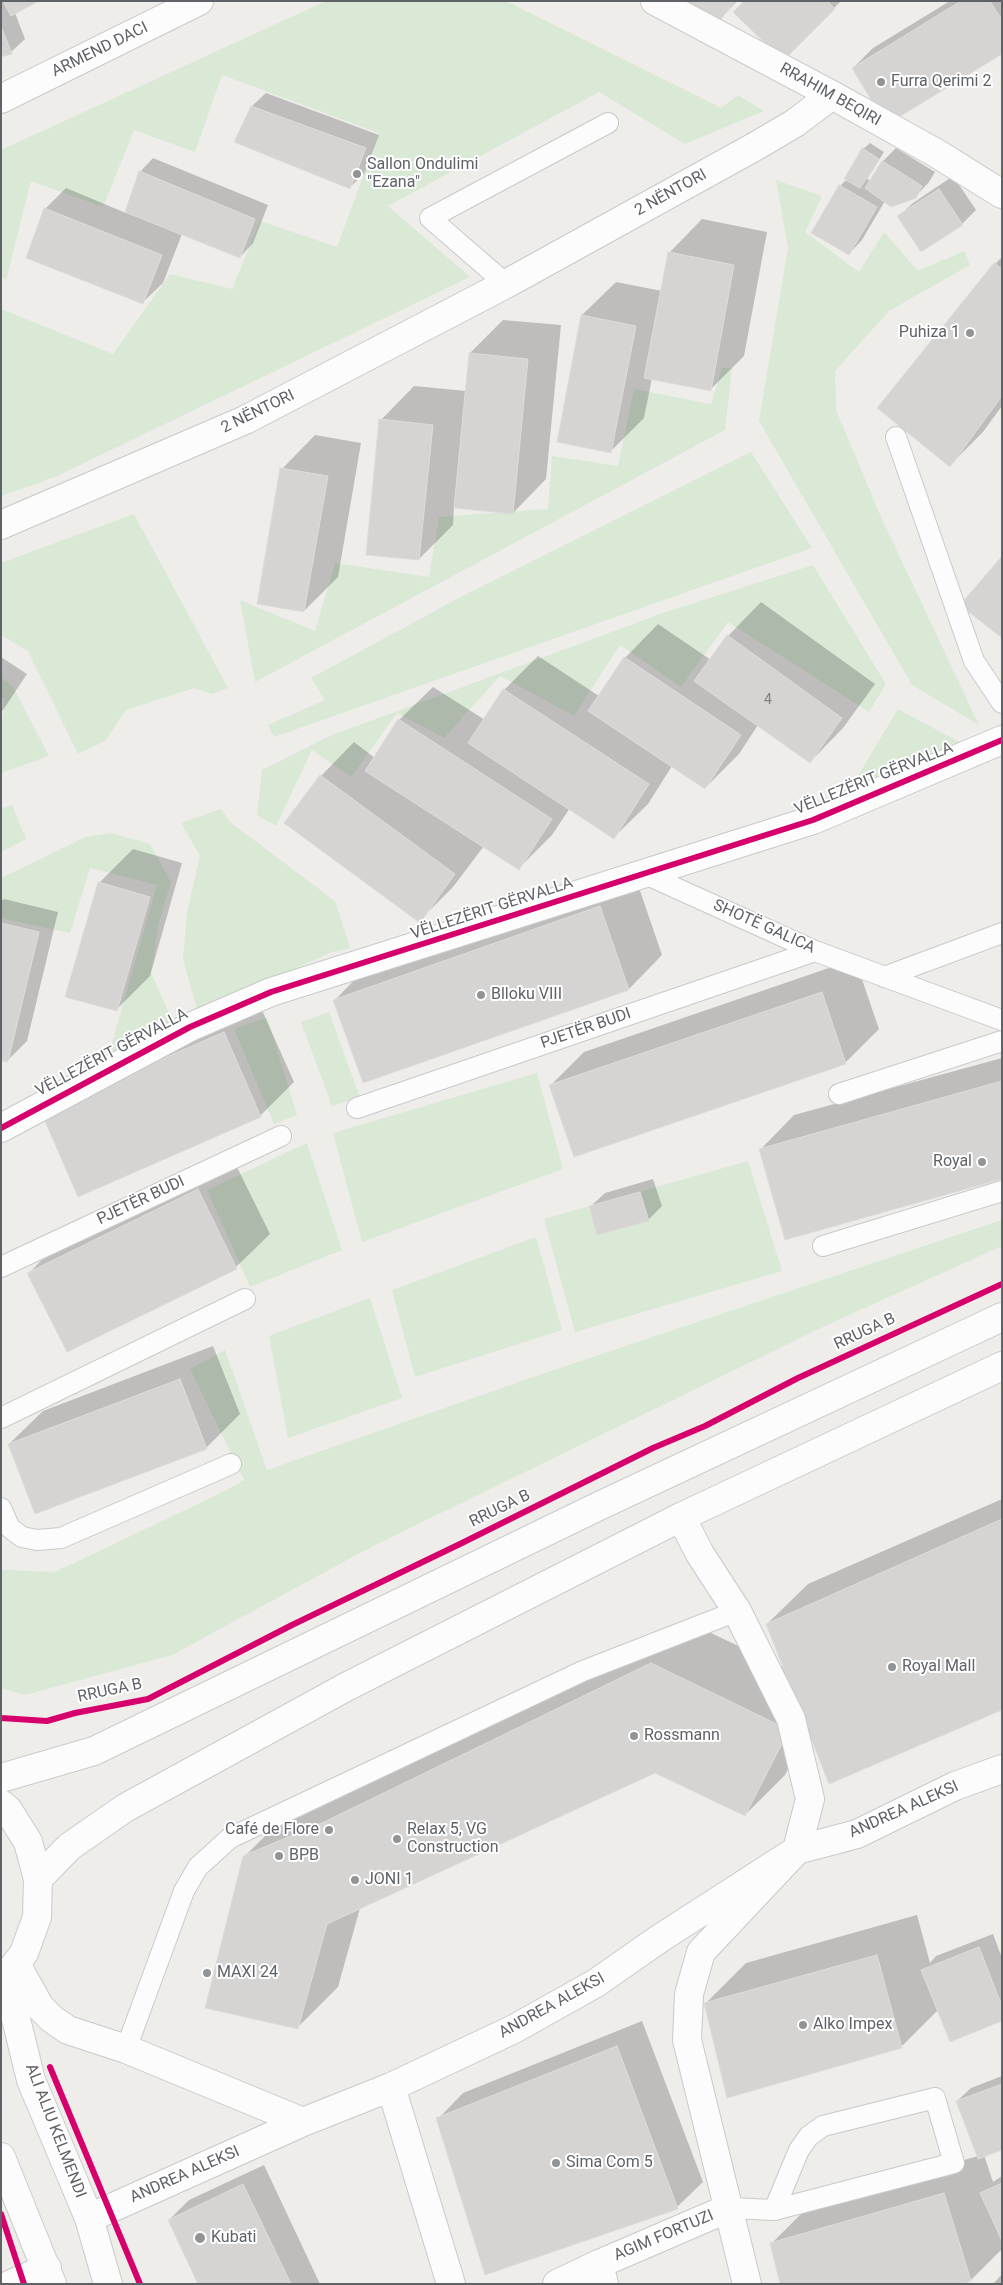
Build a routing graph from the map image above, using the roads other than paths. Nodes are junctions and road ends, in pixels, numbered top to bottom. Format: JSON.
{"nodes":[{"id":1,"x":199,"y":1,"type":"edge"},
{"id":2,"x":655,"y":1,"type":"edge"},
{"id":3,"x":832,"y":95,"type":"junction"},
{"id":4,"x":1,"y":99,"type":"edge"},
{"id":5,"x":608,"y":123,"type":"dead end"},
{"id":6,"x":1002,"y":194,"type":"edge"},
{"id":7,"x":506,"y":284,"type":"junction"},
{"id":8,"x":896,"y":437,"type":"dead end"},
{"id":9,"x":1,"y":525,"type":"edge"},
{"id":10,"x":1002,"y":703,"type":"edge"},
{"id":11,"x":1002,"y":740,"type":"edge"},
{"id":12,"x":645,"y":874,"type":"junction"},
{"id":13,"x":1002,"y":933,"type":"edge"},
{"id":14,"x":815,"y":950,"type":"junction"},
{"id":15,"x":884,"y":977,"type":"junction"},
{"id":16,"x":1002,"y":1020,"type":"edge"},
{"id":17,"x":1002,"y":1041,"type":"edge"},
{"id":18,"x":839,"y":1094,"type":"dead end"},
{"id":19,"x":357,"y":1108,"type":"dead end"},
{"id":20,"x":1,"y":1128,"type":"edge"},
{"id":21,"x":281,"y":1136,"type":"dead end"},
{"id":22,"x":1002,"y":1191,"type":"edge"},
{"id":23,"x":823,"y":1246,"type":"dead end"},
{"id":24,"x":1,"y":1267,"type":"edge"},
{"id":25,"x":245,"y":1299,"type":"dead end"},
{"id":26,"x":1002,"y":1317,"type":"edge"},
{"id":27,"x":1002,"y":1366,"type":"edge"},
{"id":28,"x":1,"y":1418,"type":"edge"},
{"id":29,"x":231,"y":1464,"type":"dead end"},
{"id":30,"x":1,"y":1508,"type":"edge"},
{"id":31,"x":681,"y":1517,"type":"junction"},
{"id":32,"x":737,"y":1611,"type":"junction"},
{"id":33,"x":1002,"y":1769,"type":"edge"},
{"id":34,"x":1,"y":1778,"type":"edge"},
{"id":35,"x":1,"y":1804,"type":"edge"},
{"id":36,"x":797,"y":1850,"type":"junction"},
{"id":37,"x":38,"y":1879,"type":"junction"},
{"id":38,"x":8,"y":1975,"type":"edge"},
{"id":39,"x":126,"y":2050,"type":"junction"},
{"id":40,"x":391,"y":2087,"type":"junction"},
{"id":41,"x":303,"y":2122,"type":"junction"},
{"id":42,"x":1,"y":2157,"type":"edge"},
{"id":43,"x":729,"y":2208,"type":"junction"},
{"id":44,"x":774,"y":2210,"type":"junction"},
{"id":45,"x":88,"y":2218,"type":"junction"},
{"id":46,"x":602,"y":2274,"type":"edge"},
{"id":47,"x":50,"y":2276,"type":"edge"},
{"id":48,"x":11,"y":2284,"type":"edge"},
{"id":49,"x":108,"y":2284,"type":"edge"},
{"id":50,"x":451,"y":2284,"type":"edge"},
{"id":51,"x":557,"y":2284,"type":"edge"},
{"id":52,"x":747,"y":2284,"type":"edge"}],
"edges":[{"from":1,"to":4,"type":"street","name":"ARMEND DACI"},
{"from":2,"to":3,"type":"street","name":"RRAHIM BEQIRI"},
{"from":3,"to":6,"type":"street","name":"RRAHIM BEQIRI"},
{"from":3,"to":7,"type":"street","name":"2 NËNTORI"},
{"from":5,"to":7,"type":"lane"},
{"from":7,"to":9,"type":"street","name":"2 NËNTORI"},
{"from":8,"to":10,"type":"lane"},
{"from":11,"to":12,"type":"street","name":"VËLLEZËRIT GËRVALLA"},
{"from":12,"to":14,"type":"lane","name":"SHOTË GALICA"},
{"from":12,"to":20,"type":"street","name":"VËLLEZËRIT GËRVALLA"},
{"from":13,"to":15,"type":"lane"},
{"from":14,"to":15,"type":"lane","name":"SHOTË GALICA"},
{"from":14,"to":19,"type":"lane","name":"PJETËR BUDI"},
{"from":15,"to":16,"type":"lane","name":"SHOTË GALICA"},
{"from":17,"to":18,"type":"lane"},
{"from":21,"to":24,"type":"lane","name":"PJETËR BUDI"},
{"from":22,"to":23,"type":"lane"},
{"from":25,"to":28,"type":"lane"},
{"from":26,"to":34,"type":"street"},
{"from":27,"to":31,"type":"street"},
{"from":29,"to":30,"type":"lane"},
{"from":31,"to":32,"type":"street"},
{"from":31,"to":37,"type":"street"},
{"from":32,"to":36,"type":"street"},
{"from":32,"to":39,"type":"lane"},
{"from":33,"to":36,"type":"street","name":"ANDREA ALEKSI"},
{"from":35,"to":37,"type":"street"},
{"from":36,"to":40,"type":"street","name":"ANDREA ALEKSI"},
{"from":36,"to":43,"type":"street"},
{"from":37,"to":38,"type":"street"},
{"from":38,"to":39,"type":"street"},
{"from":38,"to":45,"type":"street","name":"ALI ALIU KELMENDI"},
{"from":39,"to":41,"type":"street"},
{"from":40,"to":41,"type":"street","name":"ANDREA ALEKSI"},
{"from":40,"to":50,"type":"street"},
{"from":41,"to":45,"type":"street","name":"ANDREA ALEKSI"},
{"from":42,"to":47,"type":"street"},
{"from":43,"to":44,"type":"lane"},
{"from":43,"to":46,"type":"street","name":"AGIM FORTUZI"},
{"from":43,"to":52,"type":"street"},
{"from":44,"to":44,"type":"lane"},
{"from":45,"to":49,"type":"street","name":"ALI ALIU KELMENDI"},
{"from":46,"to":51,"type":"street","name":"AGIM FORTUZI"},
{"from":47,"to":48,"type":"street"}]}
